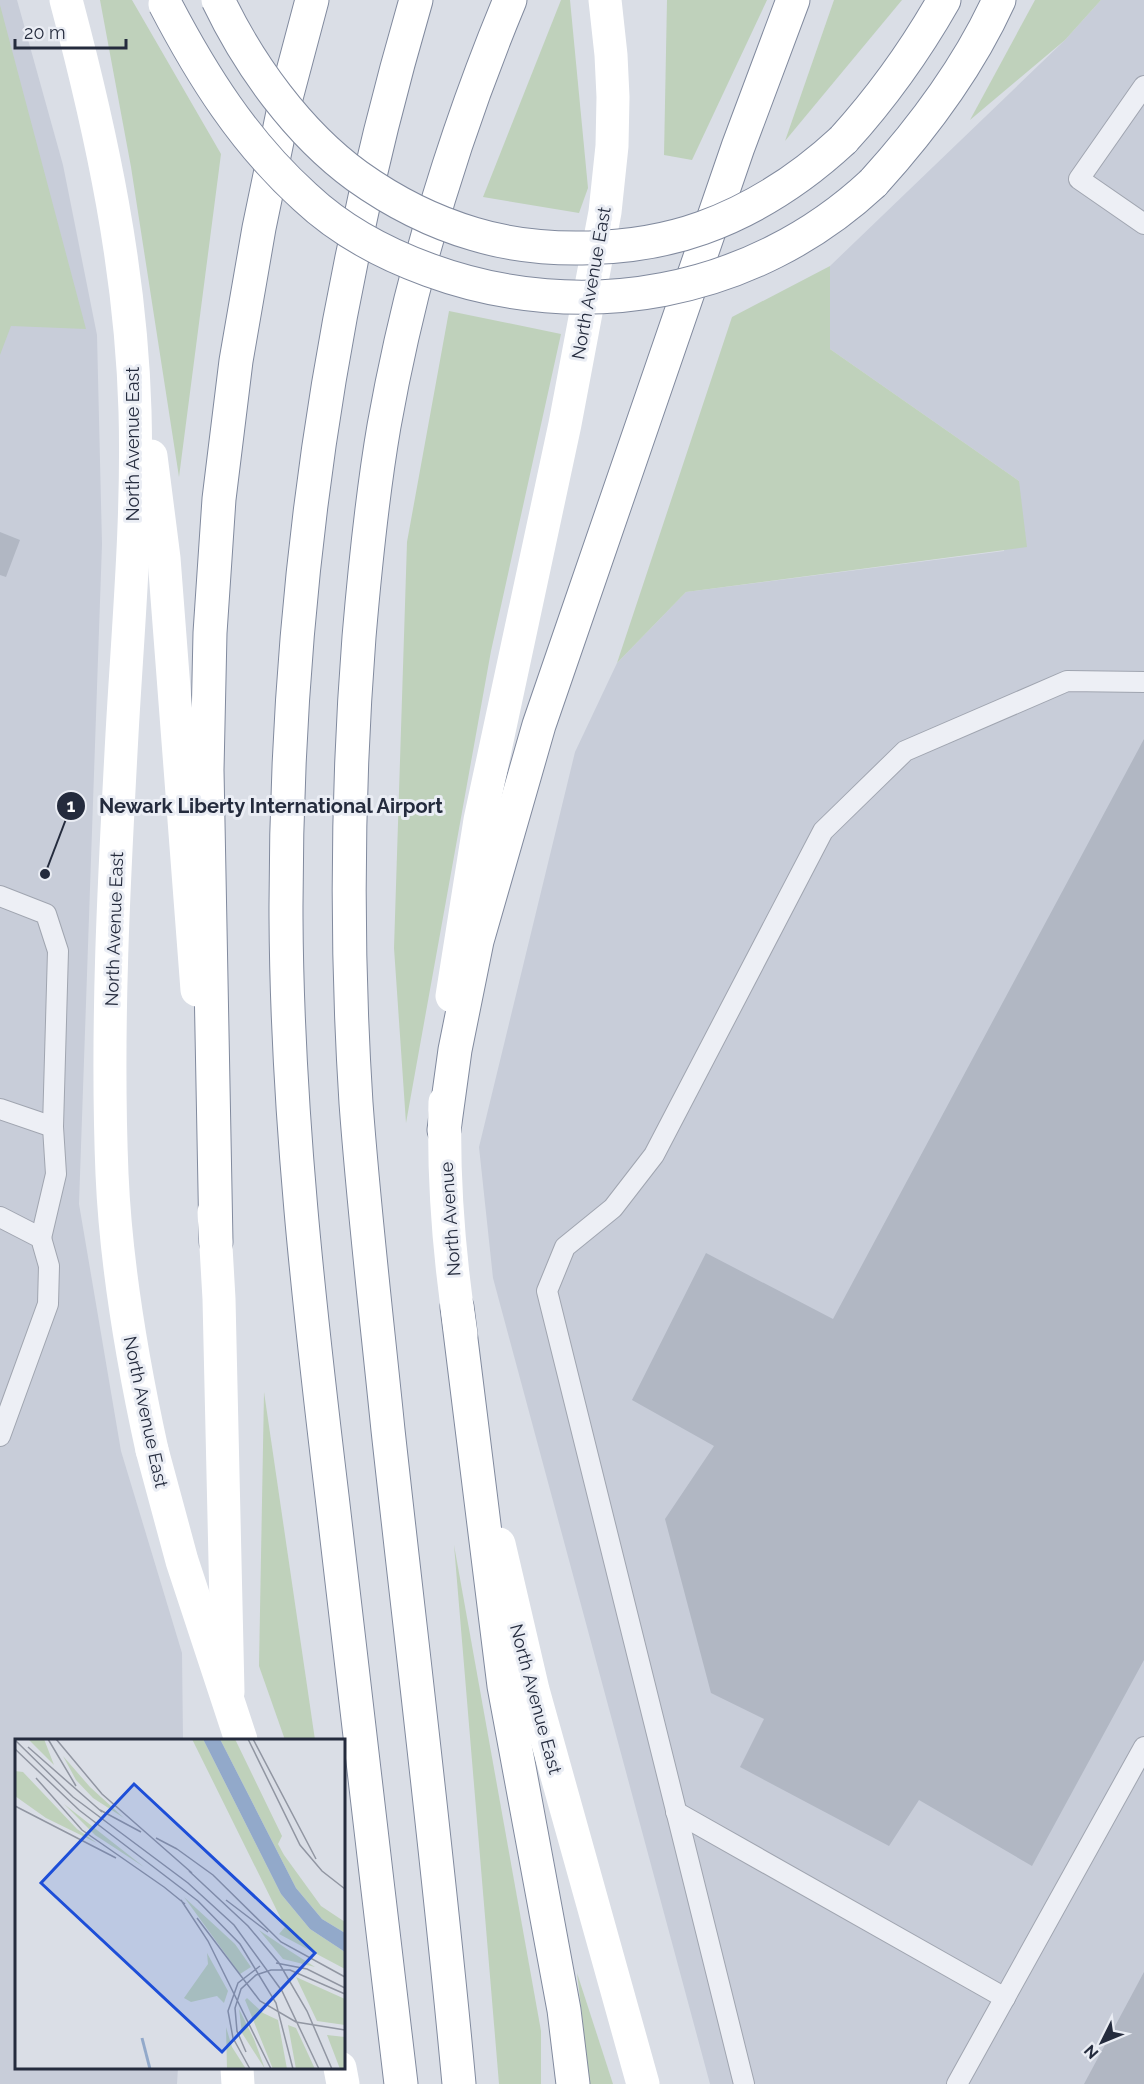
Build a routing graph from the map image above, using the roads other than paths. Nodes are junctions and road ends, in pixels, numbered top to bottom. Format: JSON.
{"nodes":[{"id":1,"x":66,"y":0,"type":"edge"},
{"id":2,"x":218,"y":0,"type":"edge"},
{"id":3,"x":312,"y":0,"type":"edge"},
{"id":4,"x":416,"y":0,"type":"edge"},
{"id":5,"x":510,"y":0,"type":"edge"},
{"id":6,"x":605,"y":0,"type":"edge"},
{"id":7,"x":793,"y":0,"type":"edge"},
{"id":8,"x":944,"y":0,"type":"edge"},
{"id":9,"x":999,"y":0,"type":"edge"},
{"id":10,"x":164,"y":2,"type":"edge"},
{"id":11,"x":1144,"y":86,"type":"edge"},
{"id":12,"x":1144,"y":225,"type":"edge"},
{"id":13,"x":131,"y":339,"type":"junction"},
{"id":14,"x":1144,"y":682,"type":"edge"},
{"id":15,"x":0,"y":896,"type":"edge"},
{"id":16,"x":0,"y":1109,"type":"edge"},
{"id":17,"x":52,"y":1127,"type":"junction"},
{"id":18,"x":444,"y":1130,"type":"junction"},
{"id":19,"x":0,"y":1217,"type":"edge"},
{"id":20,"x":41,"y":1238,"type":"junction"},
{"id":21,"x":216,"y":1242,"type":"junction"},
{"id":22,"x":457,"y":1307,"type":"junction"},
{"id":23,"x":0,"y":1436,"type":"edge"},
{"id":24,"x":230,"y":1739,"type":"edge"},
{"id":25,"x":241,"y":1739,"type":"edge"},
{"id":26,"x":1144,"y":1747,"type":"edge"},
{"id":27,"x":676,"y":1812,"type":"junction"},
{"id":28,"x":1005,"y":1998,"type":"junction"},
{"id":29,"x":237,"y":2069,"type":"edge"},
{"id":30,"x":340,"y":2069,"type":"edge"},
{"id":31,"x":238,"y":2084,"type":"edge"},
{"id":32,"x":344,"y":2084,"type":"edge"},
{"id":33,"x":401,"y":2084,"type":"edge"},
{"id":34,"x":459,"y":2084,"type":"edge"},
{"id":35,"x":573,"y":2084,"type":"edge"},
{"id":36,"x":644,"y":2084,"type":"edge"},
{"id":37,"x":744,"y":2084,"type":"edge"},
{"id":38,"x":957,"y":2084,"type":"edge"}],
"edges":[{"from":1,"to":13,"type":"main road","name":"North Avenue East"},
{"from":2,"to":8,"type":"main road","bridge":true},
{"from":3,"to":21,"type":"main road"},
{"from":4,"to":33,"type":"main road"},
{"from":5,"to":34,"type":"main road"},
{"from":6,"to":18,"type":"main road","name":"North Avenue East"},
{"from":7,"to":18,"type":"main road"},
{"from":9,"to":10,"type":"main road","bridge":true},
{"from":11,"to":12,"type":"lane"},
{"from":13,"to":21,"type":"main road"},
{"from":13,"to":25,"type":"main road","name":"North Avenue East","bridge":true},
{"from":14,"to":27,"type":"lane"},
{"from":15,"to":17,"type":"lane"},
{"from":16,"to":17,"type":"lane"},
{"from":17,"to":20,"type":"lane"},
{"from":18,"to":22,"type":"main road","name":"North Avenue"},
{"from":19,"to":20,"type":"lane"},
{"from":20,"to":23,"type":"lane"},
{"from":21,"to":24,"type":"main road"},
{"from":22,"to":35,"type":"main road"},
{"from":22,"to":36,"type":"main road","name":"North Avenue East"},
{"from":26,"to":28,"type":"lane"},
{"from":27,"to":28,"type":"lane"},
{"from":27,"to":37,"type":"lane"},
{"from":28,"to":38,"type":"lane"},
{"from":29,"to":31,"type":"main road"},
{"from":30,"to":32,"type":"main road"}]}
